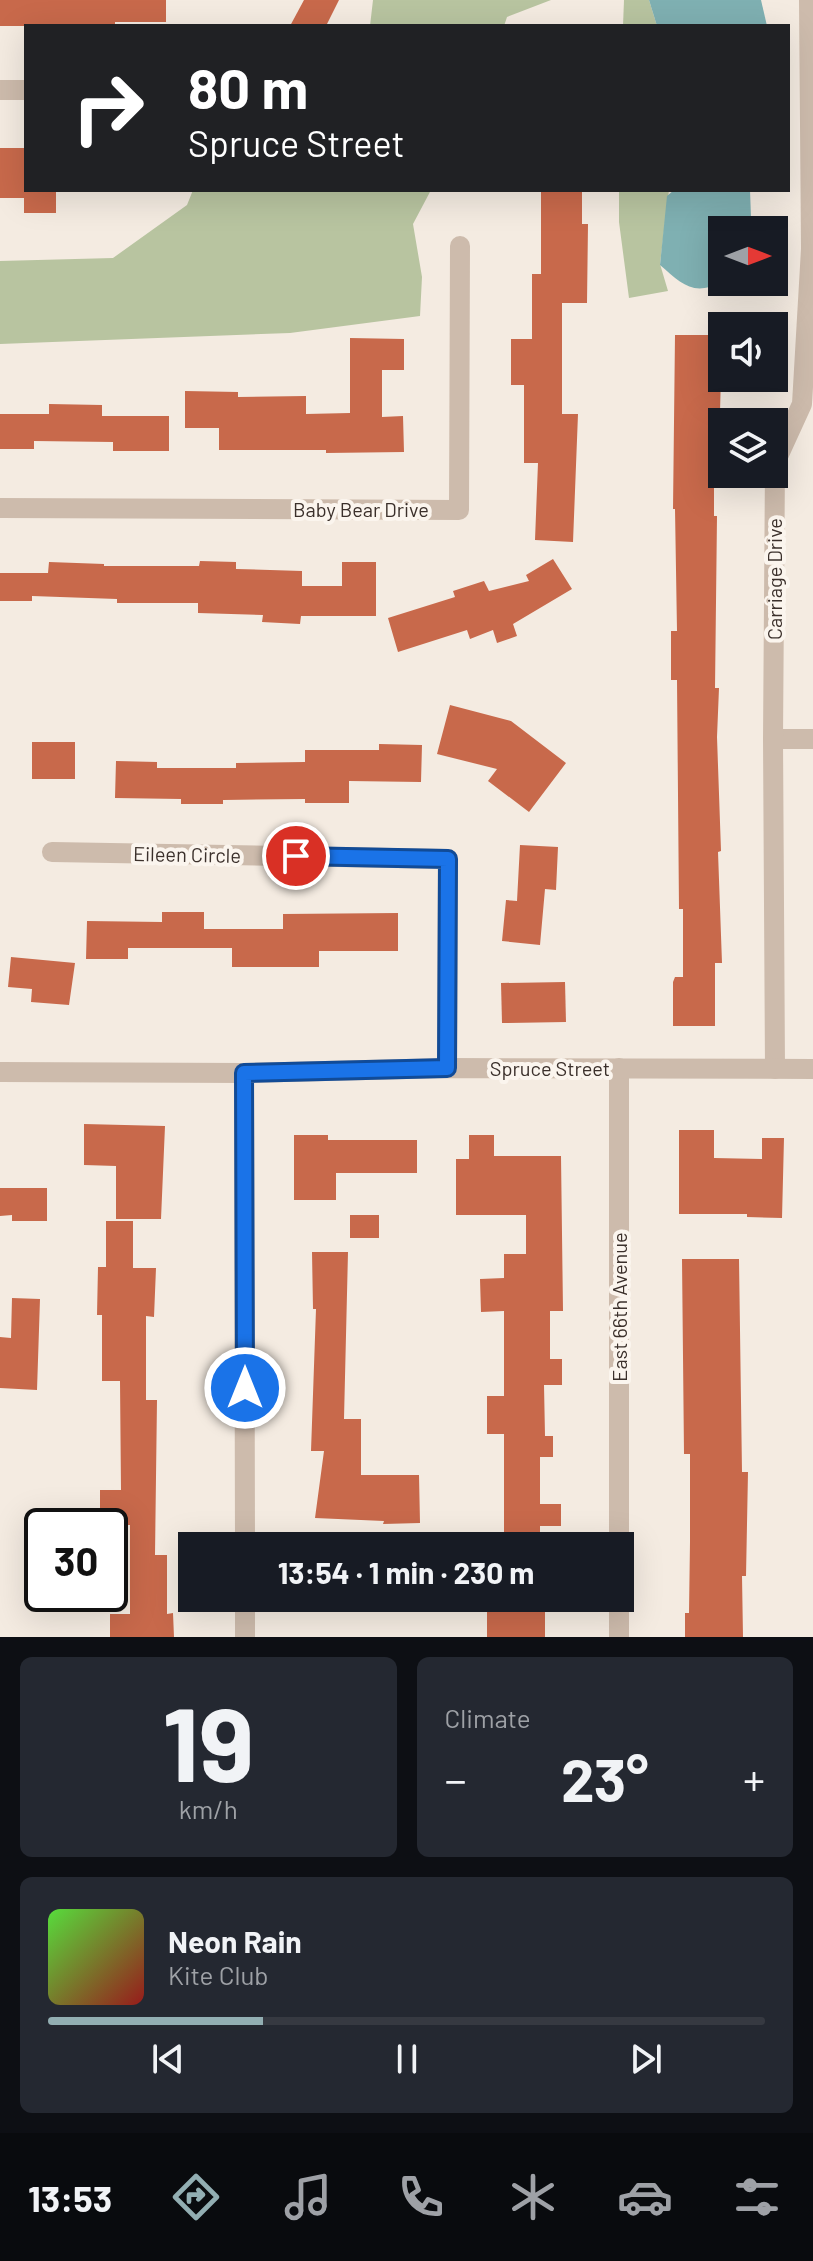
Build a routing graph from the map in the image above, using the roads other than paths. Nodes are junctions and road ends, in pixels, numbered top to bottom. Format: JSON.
{"nodes":[{"id":1,"x":809,"y":0,"type":"edge"},
{"id":2,"x":811,"y":58,"type":"edge"},
{"id":3,"x":0,"y":90,"type":"edge"},
{"id":4,"x":24,"y":90,"type":"edge"},
{"id":5,"x":460,"y":246,"type":"dead end"},
{"id":6,"x":808,"y":404,"type":"edge"},
{"id":7,"x":0,"y":508,"type":"edge"},
{"id":8,"x":773,"y":739,"type":"junction"},
{"id":9,"x":813,"y":739,"type":"edge"},
{"id":10,"x":52,"y":852,"type":"dead end"},
{"id":11,"x":447,"y":1068,"type":"junction"},
{"id":12,"x":619,"y":1068,"type":"junction"},
{"id":13,"x":775,"y":1069,"type":"junction"},
{"id":14,"x":813,"y":1069,"type":"edge"},
{"id":15,"x":0,"y":1072,"type":"edge"},
{"id":16,"x":244,"y":1073,"type":"junction"},
{"id":17,"x":245,"y":1532,"type":"edge"},
{"id":18,"x":619,"y":1532,"type":"edge"},
{"id":19,"x":245,"y":1612,"type":"edge"},
{"id":20,"x":619,"y":1612,"type":"edge"},
{"id":21,"x":245,"y":1637,"type":"edge"},
{"id":22,"x":619,"y":1637,"type":"edge"}],
"edges":[{"from":1,"to":2,"type":"street","name":"Carriage Drive"},
{"from":2,"to":6,"type":"street","name":"Carriage Drive"},
{"from":3,"to":4,"type":"street"},
{"from":5,"to":7,"type":"street","name":"Baby Bear Drive"},
{"from":6,"to":8,"type":"street","name":"Carriage Drive"},
{"from":8,"to":9,"type":"street"},
{"from":8,"to":13,"type":"street","name":"Carriage Drive"},
{"from":10,"to":11,"type":"street","name":"Eileen Circle"},
{"from":11,"to":12,"type":"street","name":"Spruce Street"},
{"from":11,"to":16,"type":"street","name":"Spruce Street"},
{"from":12,"to":13,"type":"street","name":"Spruce Street"},
{"from":12,"to":18,"type":"street","name":"East 66th Avenue"},
{"from":13,"to":14,"type":"street","name":"Spruce Street"},
{"from":15,"to":16,"type":"street","name":"Spruce Street"},
{"from":16,"to":17,"type":"street"},
{"from":19,"to":21,"type":"street"},
{"from":20,"to":22,"type":"street"}]}
